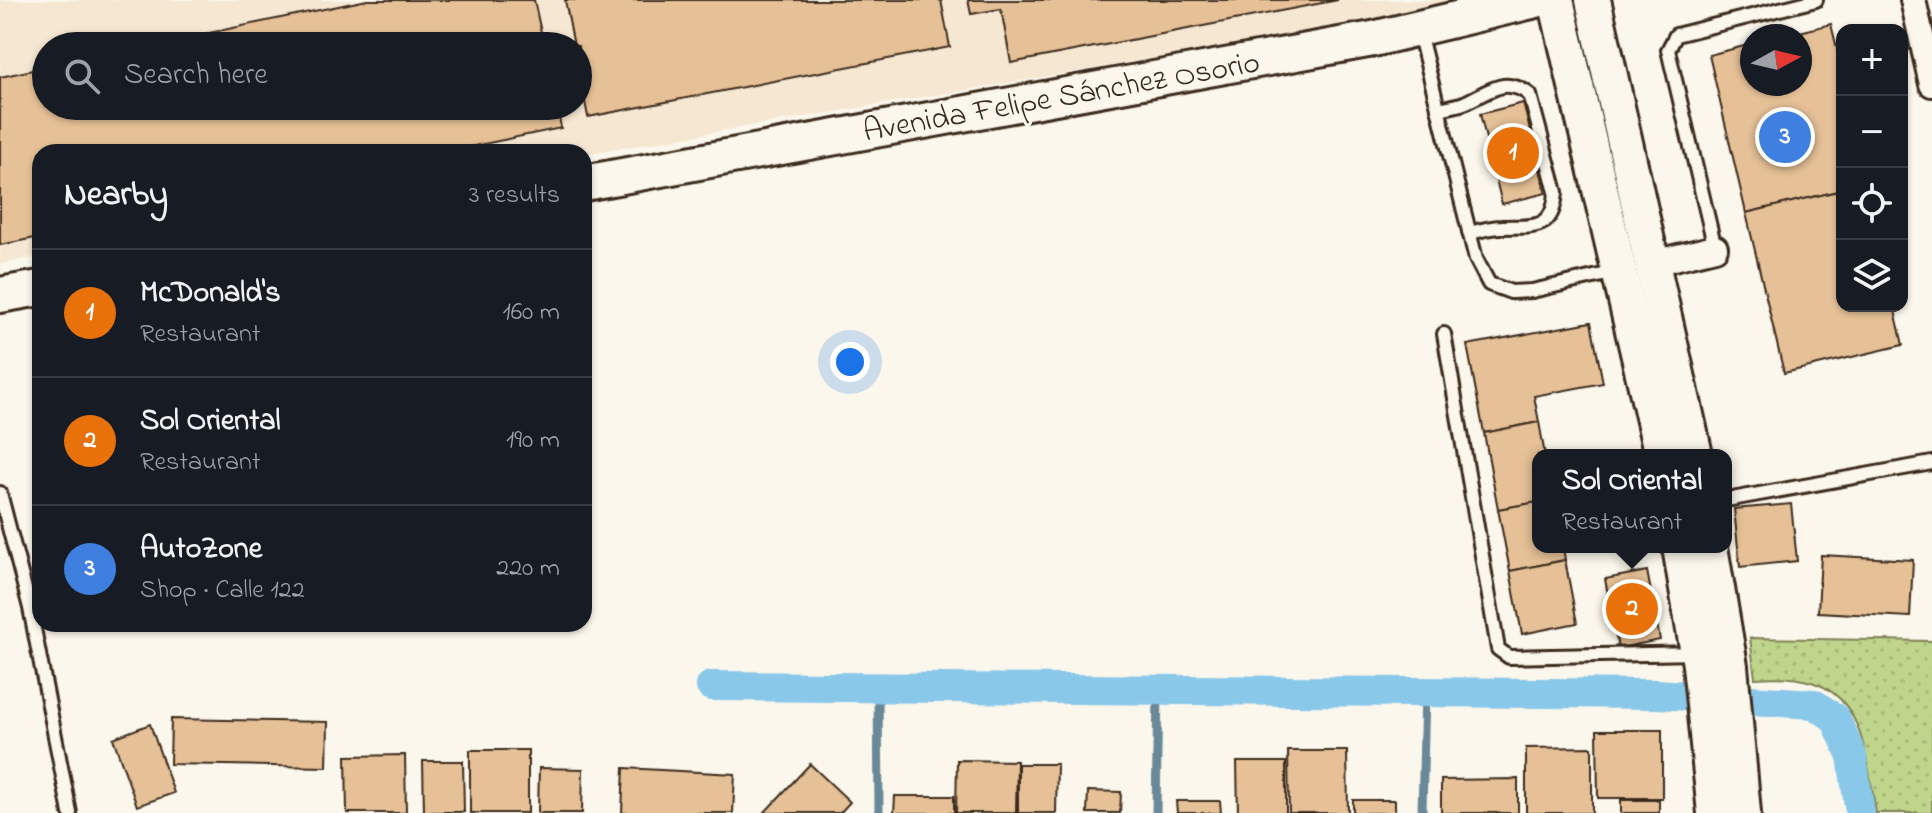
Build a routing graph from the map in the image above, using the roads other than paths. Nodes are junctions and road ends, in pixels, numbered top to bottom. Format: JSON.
{"nodes":[{"id":1,"x":1536,"y":0,"type":"edge"},
{"id":2,"x":1556,"y":0,"type":"edge"},
{"id":3,"x":1593,"y":0,"type":"edge"},
{"id":4,"x":1816,"y":0,"type":"edge"},
{"id":5,"x":1913,"y":0,"type":"edge"},
{"id":6,"x":1418,"y":28,"type":"junction"},
{"id":7,"x":1932,"y":84,"type":"edge"},
{"id":8,"x":1438,"y":109,"type":"junction"},
{"id":9,"x":592,"y":182,"type":"edge"},
{"id":10,"x":1469,"y":233,"type":"junction"},
{"id":11,"x":1715,"y":248,"type":"joint"},
{"id":12,"x":1653,"y":263,"type":"junction"},
{"id":13,"x":1620,"y":271,"type":"junction"},
{"id":14,"x":32,"y":289,"type":"edge"},
{"id":15,"x":0,"y":295,"type":"edge"},
{"id":16,"x":1444,"y":334,"type":"dead end"},
{"id":17,"x":1661,"y":449,"type":"edge"},
{"id":18,"x":1694,"y":449,"type":"edge"},
{"id":19,"x":1932,"y":463,"type":"edge"},
{"id":20,"x":0,"y":493,"type":"edge"},
{"id":21,"x":1732,"y":499,"type":"edge"},
{"id":22,"x":1682,"y":553,"type":"edge"},
{"id":23,"x":1710,"y":553,"type":"edge"},
{"id":24,"x":32,"y":618,"type":"edge"},
{"id":25,"x":35,"y":632,"type":"edge"},
{"id":26,"x":1709,"y":661,"type":"junction"},
{"id":27,"x":1723,"y":738,"type":"junction"},
{"id":28,"x":70,"y":813,"type":"edge"},
{"id":29,"x":1715,"y":813,"type":"edge"},
{"id":30,"x":1743,"y":813,"type":"edge"}],
"edges":[{"from":1,"to":6,"type":"street","name":"Avenida Felipe Sánchez Osorio"},
{"from":2,"to":13,"type":"street"},
{"from":3,"to":12,"type":"street"},
{"from":4,"to":11,"type":"lane"},
{"from":5,"to":7,"type":"street"},
{"from":6,"to":8,"type":"lane"},
{"from":6,"to":9,"type":"street","name":"Avenida Felipe Sánchez Osorio"},
{"from":8,"to":10,"type":"lane"},
{"from":8,"to":10,"type":"lane"},
{"from":10,"to":13,"type":"lane"},
{"from":11,"to":12,"type":"street"},
{"from":12,"to":18,"type":"street"},
{"from":13,"to":17,"type":"street"},
{"from":14,"to":15,"type":"street"},
{"from":16,"to":26,"type":"lane"},
{"from":19,"to":21,"type":"lane"},
{"from":20,"to":24,"type":"lane"},
{"from":22,"to":26,"type":"street"},
{"from":23,"to":26,"type":"street"},
{"from":25,"to":28,"type":"lane"},
{"from":26,"to":27,"type":"street"},
{"from":27,"to":29,"type":"street"},
{"from":27,"to":30,"type":"street"}]}
